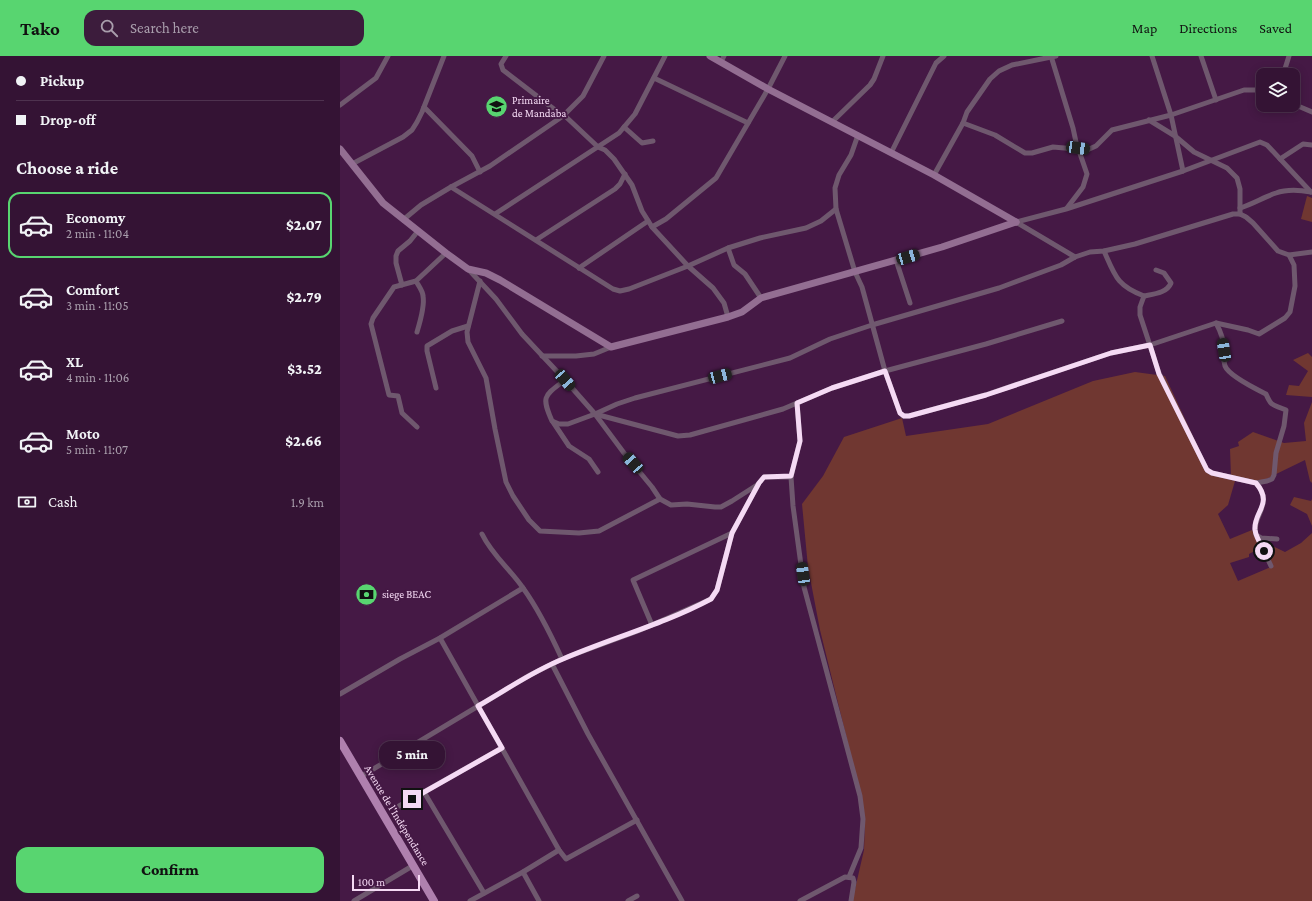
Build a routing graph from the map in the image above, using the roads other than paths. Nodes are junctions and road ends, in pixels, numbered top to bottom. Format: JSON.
{"nodes":[{"id":1,"x":388,"y":56,"type":"edge"},
{"id":2,"x":444,"y":56,"type":"edge"},
{"id":3,"x":506,"y":56,"type":"edge"},
{"id":4,"x":604,"y":56,"type":"edge"},
{"id":5,"x":665,"y":56,"type":"edge"},
{"id":6,"x":710,"y":56,"type":"edge"},
{"id":7,"x":785,"y":56,"type":"edge"},
{"id":8,"x":882,"y":56,"type":"edge"},
{"id":9,"x":944,"y":56,"type":"edge"},
{"id":10,"x":1053,"y":56,"type":"edge"},
{"id":11,"x":1152,"y":56,"type":"edge"},
{"id":12,"x":1201,"y":56,"type":"edge"},
{"id":13,"x":1289,"y":56,"type":"edge"},
{"id":14,"x":722,"y":59,"type":"edge"},
{"id":15,"x":1285,"y":68,"type":"edge"},
{"id":16,"x":654,"y":78,"type":"junction"},
{"id":17,"x":768,"y":89,"type":"junction"},
{"id":18,"x":1256,"y":90,"type":"edge"},
{"id":19,"x":1216,"y":100,"type":"junction"},
{"id":20,"x":340,"y":105,"type":"edge"},
{"id":21,"x":424,"y":107,"type":"junction"},
{"id":22,"x":1300,"y":107,"type":"edge"},
{"id":23,"x":1312,"y":112,"type":"edge"},
{"id":24,"x":1171,"y":115,"type":"junction"},
{"id":25,"x":563,"y":116,"type":"junction"},
{"id":26,"x":1148,"y":120,"type":"junction"},
{"id":27,"x":832,"y":122,"type":"junction"},
{"id":28,"x":748,"y":123,"type":"junction"},
{"id":29,"x":963,"y":123,"type":"junction"},
{"id":30,"x":624,"y":127,"type":"junction"},
{"id":31,"x":858,"y":135,"type":"junction"},
{"id":32,"x":1175,"y":136,"type":"junction"},
{"id":33,"x":653,"y":141,"type":"dead end"},
{"id":34,"x":1312,"y":145,"type":"edge"},
{"id":35,"x":598,"y":146,"type":"junction"},
{"id":36,"x":1078,"y":148,"type":"junction"},
{"id":37,"x":340,"y":149,"type":"edge"},
{"id":38,"x":891,"y":153,"type":"junction"},
{"id":39,"x":1280,"y":160,"type":"junction"},
{"id":40,"x":1210,"y":161,"type":"junction"},
{"id":41,"x":352,"y":164,"type":"junction"},
{"id":42,"x":1183,"y":171,"type":"junction"},
{"id":43,"x":480,"y":172,"type":"junction"},
{"id":44,"x":625,"y":174,"type":"junction"},
{"id":45,"x":934,"y":175,"type":"junction"},
{"id":46,"x":451,"y":187,"type":"junction"},
{"id":47,"x":1311,"y":192,"type":"edge"},
{"id":48,"x":1240,"y":208,"type":"junction"},
{"id":49,"x":836,"y":209,"type":"junction"},
{"id":50,"x":1066,"y":209,"type":"junction"},
{"id":51,"x":496,"y":214,"type":"junction"},
{"id":52,"x":1240,"y":214,"type":"junction"},
{"id":53,"x":403,"y":220,"type":"junction"},
{"id":54,"x":648,"y":221,"type":"junction"},
{"id":55,"x":1016,"y":222,"type":"junction"},
{"id":56,"x":652,"y":227,"type":"junction"},
{"id":57,"x":418,"y":231,"type":"junction"},
{"id":58,"x":536,"y":240,"type":"junction"},
{"id":59,"x":728,"y":248,"type":"junction"},
{"id":60,"x":1104,"y":251,"type":"junction"},
{"id":61,"x":1312,"y":252,"type":"edge"},
{"id":62,"x":446,"y":253,"type":"junction"},
{"id":63,"x":1289,"y":255,"type":"junction"},
{"id":64,"x":1075,"y":257,"type":"junction"},
{"id":65,"x":896,"y":260,"type":"junction"},
{"id":66,"x":688,"y":266,"type":"junction"},
{"id":67,"x":579,"y":268,"type":"junction"},
{"id":68,"x":468,"y":269,"type":"junction"},
{"id":69,"x":1156,"y":270,"type":"dead end"},
{"id":70,"x":855,"y":272,"type":"junction"},
{"id":71,"x":416,"y":281,"type":"junction"},
{"id":72,"x":480,"y":281,"type":"junction"},
{"id":73,"x":402,"y":285,"type":"junction"},
{"id":74,"x":1144,"y":296,"type":"junction"},
{"id":75,"x":761,"y":298,"type":"junction"},
{"id":76,"x":910,"y":303,"type":"dead end"},
{"id":77,"x":728,"y":317,"type":"junction"},
{"id":78,"x":1062,"y":321,"type":"dead end"},
{"id":79,"x":1216,"y":323,"type":"junction"},
{"id":80,"x":872,"y":325,"type":"junction"},
{"id":81,"x":468,"y":326,"type":"junction"},
{"id":82,"x":417,"y":332,"type":"dead end"},
{"id":83,"x":1150,"y":345,"type":"junction"},
{"id":84,"x":611,"y":347,"type":"junction"},
{"id":85,"x":542,"y":356,"type":"junction"},
{"id":86,"x":885,"y":371,"type":"junction"},
{"id":87,"x":565,"y":380,"type":"junction"},
{"id":88,"x":436,"y":388,"type":"dead end"},
{"id":89,"x":797,"y":403,"type":"junction"},
{"id":90,"x":595,"y":414,"type":"junction"},
{"id":91,"x":552,"y":421,"type":"junction"},
{"id":92,"x":417,"y":427,"type":"dead end"},
{"id":93,"x":598,"y":472,"type":"dead end"},
{"id":94,"x":791,"y":476,"type":"junction"},
{"id":95,"x":759,"y":483,"type":"junction"},
{"id":96,"x":1256,"y":483,"type":"junction"},
{"id":97,"x":660,"y":499,"type":"junction"},
{"id":98,"x":732,"y":533,"type":"junction"},
{"id":99,"x":482,"y":534,"type":"dead end"},
{"id":100,"x":1256,"y":535,"type":"junction"},
{"id":101,"x":1277,"y":539,"type":"dead end"},
{"id":102,"x":1271,"y":566,"type":"dead end"},
{"id":103,"x":523,"y":588,"type":"junction"},
{"id":104,"x":652,"y":624,"type":"junction"},
{"id":105,"x":440,"y":638,"type":"junction"},
{"id":106,"x":562,"y":659,"type":"junction"},
{"id":107,"x":552,"y":664,"type":"junction"},
{"id":108,"x":340,"y":694,"type":"edge"},
{"id":109,"x":478,"y":706,"type":"junction"},
{"id":110,"x":340,"y":741,"type":"edge"},
{"id":111,"x":502,"y":748,"type":"junction"},
{"id":112,"x":360,"y":777,"type":"junction"},
{"id":113,"x":424,"y":792,"type":"junction"},
{"id":114,"x":399,"y":806,"type":"dead end"},
{"id":115,"x":637,"y":820,"type":"junction"},
{"id":116,"x":559,"y":850,"type":"junction"},
{"id":117,"x":414,"y":866,"type":"junction"},
{"id":118,"x":523,"y":872,"type":"junction"},
{"id":119,"x":849,"y":877,"type":"junction"},
{"id":120,"x":484,"y":893,"type":"junction"},
{"id":121,"x":637,"y":896,"type":"dead end"},
{"id":122,"x":354,"y":901,"type":"edge"},
{"id":123,"x":434,"y":901,"type":"edge"},
{"id":124,"x":470,"y":901,"type":"edge"},
{"id":125,"x":539,"y":901,"type":"edge"},
{"id":126,"x":628,"y":901,"type":"edge"},
{"id":127,"x":682,"y":901,"type":"edge"},
{"id":128,"x":800,"y":901,"type":"edge"},
{"id":129,"x":851,"y":901,"type":"edge"}],
"edges":[{"from":1,"to":20,"type":"street"},
{"from":2,"to":21,"type":"street"},
{"from":3,"to":25,"type":"street"},
{"from":4,"to":25,"type":"street"},
{"from":5,"to":16,"type":"street"},
{"from":6,"to":14,"type":"street"},
{"from":7,"to":17,"type":"street"},
{"from":8,"to":27,"type":"street"},
{"from":9,"to":38,"type":"street"},
{"from":10,"to":29,"type":"street"},
{"from":10,"to":36,"type":"street"},
{"from":11,"to":24,"type":"street"},
{"from":12,"to":19,"type":"street"},
{"from":13,"to":15,"type":"street"},
{"from":14,"to":17,"type":"street"},
{"from":16,"to":28,"type":"street"},
{"from":16,"to":30,"type":"street"},
{"from":17,"to":27,"type":"street"},
{"from":17,"to":28,"type":"street"},
{"from":18,"to":19,"type":"street"},
{"from":19,"to":24,"type":"street"},
{"from":21,"to":41,"type":"street"},
{"from":21,"to":43,"type":"street"},
{"from":22,"to":23,"type":"street"},
{"from":24,"to":26,"type":"street"},
{"from":24,"to":32,"type":"street"},
{"from":25,"to":35,"type":"street"},
{"from":25,"to":43,"type":"street"},
{"from":26,"to":32,"type":"street"},
{"from":26,"to":36,"type":"street"},
{"from":27,"to":31,"type":"street"},
{"from":28,"to":56,"type":"street"},
{"from":29,"to":36,"type":"street"},
{"from":29,"to":45,"type":"street"},
{"from":30,"to":33,"type":"street"},
{"from":30,"to":35,"type":"street"},
{"from":31,"to":38,"type":"street"},
{"from":31,"to":49,"type":"street"},
{"from":32,"to":40,"type":"street"},
{"from":32,"to":42,"type":"street"},
{"from":34,"to":39,"type":"street"},
{"from":35,"to":44,"type":"street"},
{"from":35,"to":51,"type":"street"},
{"from":36,"to":50,"type":"street"},
{"from":37,"to":41,"type":"street"},
{"from":38,"to":45,"type":"street"},
{"from":39,"to":40,"type":"street"},
{"from":39,"to":47,"type":"street"},
{"from":40,"to":42,"type":"street"},
{"from":40,"to":48,"type":"street"},
{"from":41,"to":53,"type":"street"},
{"from":42,"to":50,"type":"street"},
{"from":43,"to":46,"type":"street"},
{"from":44,"to":54,"type":"street"},
{"from":44,"to":58,"type":"street"},
{"from":45,"to":55,"type":"street"},
{"from":46,"to":51,"type":"street"},
{"from":46,"to":53,"type":"street"},
{"from":47,"to":48,"type":"street"},
{"from":48,"to":52,"type":"street"},
{"from":49,"to":59,"type":"street"},
{"from":49,"to":70,"type":"street"},
{"from":50,"to":55,"type":"street"},
{"from":51,"to":58,"type":"street"},
{"from":52,"to":60,"type":"street"},
{"from":52,"to":63,"type":"street"},
{"from":53,"to":57,"type":"street"},
{"from":54,"to":56,"type":"street"},
{"from":54,"to":67,"type":"street"},
{"from":55,"to":64,"type":"street"},
{"from":55,"to":65,"type":"street"},
{"from":56,"to":66,"type":"street"},
{"from":57,"to":62,"type":"street"},
{"from":57,"to":73,"type":"street"},
{"from":58,"to":67,"type":"street"},
{"from":59,"to":66,"type":"street"},
{"from":59,"to":75,"type":"street"},
{"from":60,"to":64,"type":"street"},
{"from":60,"to":74,"type":"street"},
{"from":61,"to":63,"type":"street"},
{"from":62,"to":68,"type":"street"},
{"from":62,"to":71,"type":"street"},
{"from":63,"to":79,"type":"street"},
{"from":64,"to":80,"type":"street"},
{"from":65,"to":70,"type":"street"},
{"from":65,"to":76,"type":"street"},
{"from":66,"to":67,"type":"street"},
{"from":66,"to":77,"type":"street"},
{"from":68,"to":72,"type":"street"},
{"from":68,"to":84,"type":"street"},
{"from":69,"to":74,"type":"street"},
{"from":70,"to":75,"type":"street"},
{"from":70,"to":80,"type":"street"},
{"from":71,"to":73,"type":"street"},
{"from":71,"to":82,"type":"street"},
{"from":72,"to":81,"type":"street"},
{"from":72,"to":85,"type":"street"},
{"from":73,"to":92,"type":"street"},
{"from":74,"to":83,"type":"street"},
{"from":75,"to":77,"type":"street"},
{"from":77,"to":84,"type":"street"},
{"from":78,"to":86,"type":"street"},
{"from":79,"to":83,"type":"street"},
{"from":79,"to":96,"type":"street"},
{"from":80,"to":86,"type":"street"},
{"from":80,"to":90,"type":"street"},
{"from":81,"to":88,"type":"street"},
{"from":81,"to":97,"type":"street"},
{"from":83,"to":86,"type":"street"},
{"from":83,"to":96,"type":"street"},
{"from":84,"to":85,"type":"street"},
{"from":85,"to":87,"type":"street"},
{"from":86,"to":89,"type":"street"},
{"from":87,"to":90,"type":"street"},
{"from":87,"to":91,"type":"street"},
{"from":89,"to":90,"type":"street"},
{"from":89,"to":94,"type":"street"},
{"from":90,"to":91,"type":"street"},
{"from":90,"to":97,"type":"street"},
{"from":91,"to":93,"type":"street"},
{"from":94,"to":95,"type":"street"},
{"from":94,"to":119,"type":"street"},
{"from":95,"to":97,"type":"street"},
{"from":95,"to":98,"type":"street"},
{"from":96,"to":100,"type":"street"},
{"from":98,"to":104,"type":"street"},
{"from":98,"to":104,"type":"street"},
{"from":99,"to":103,"type":"street"},
{"from":100,"to":101,"type":"street"},
{"from":100,"to":102,"type":"street"},
{"from":103,"to":105,"type":"street"},
{"from":103,"to":106,"type":"street"},
{"from":104,"to":106,"type":"street"},
{"from":105,"to":108,"type":"street"},
{"from":105,"to":109,"type":"street"},
{"from":106,"to":107,"type":"street"},
{"from":107,"to":109,"type":"street"},
{"from":107,"to":115,"type":"street"},
{"from":109,"to":111,"type":"street"},
{"from":109,"to":112,"type":"street"},
{"from":110,"to":112,"type":"main road","name":"Avenue de l'Indépendance"},
{"from":111,"to":113,"type":"street"},
{"from":111,"to":116,"type":"street"},
{"from":112,"to":117,"type":"main road","name":"Avenue de l'Indépendance"},
{"from":113,"to":114,"type":"street"},
{"from":113,"to":120,"type":"street"},
{"from":115,"to":116,"type":"street"},
{"from":115,"to":127,"type":"street"},
{"from":116,"to":118,"type":"street"},
{"from":117,"to":122,"type":"street"},
{"from":117,"to":123,"type":"main road","name":"Avenue de l'Indépendance"},
{"from":118,"to":120,"type":"street"},
{"from":118,"to":125,"type":"street"},
{"from":119,"to":128,"type":"street"},
{"from":119,"to":129,"type":"street"},
{"from":120,"to":124,"type":"street"},
{"from":121,"to":126,"type":"street"}]}
